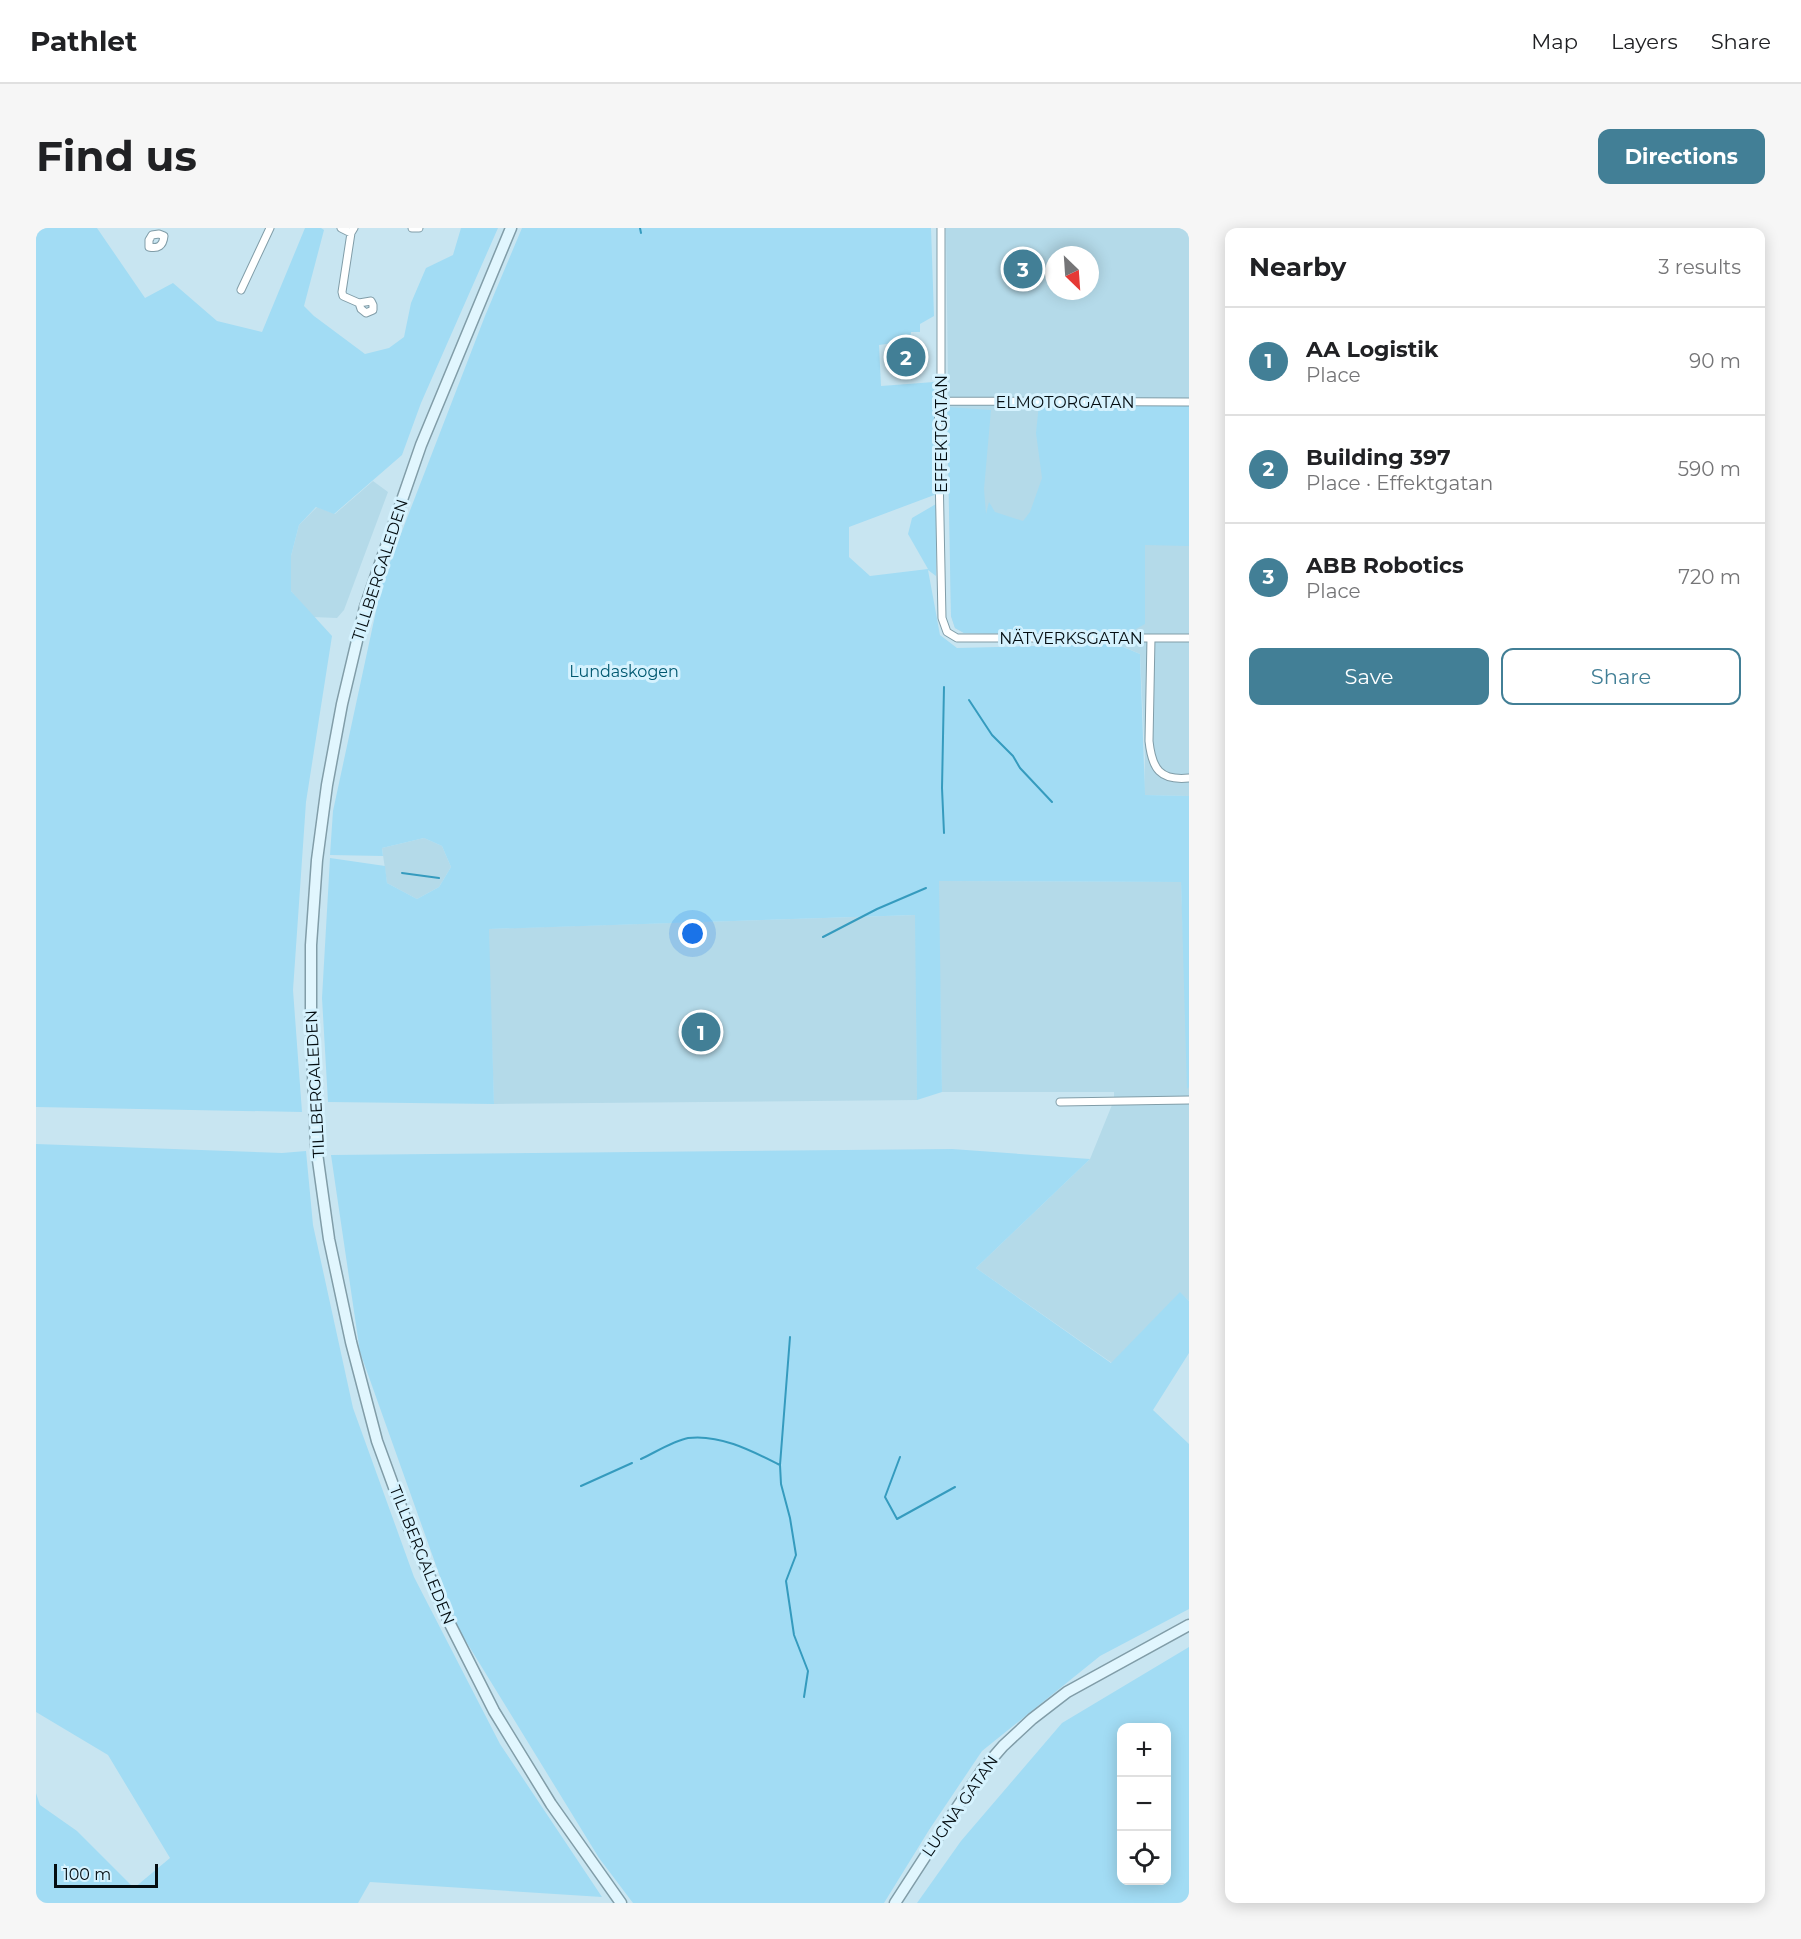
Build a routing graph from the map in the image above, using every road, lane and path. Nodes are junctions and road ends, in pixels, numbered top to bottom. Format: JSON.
{"nodes":[{"id":1,"x":270,"y":228,"type":"edge"},
{"id":2,"x":340,"y":228,"type":"edge"},
{"id":3,"x":412,"y":228,"type":"edge"},
{"id":4,"x":418,"y":228,"type":"edge"},
{"id":5,"x":511,"y":228,"type":"edge"},
{"id":6,"x":941,"y":228,"type":"edge"},
{"id":7,"x":353,"y":231,"type":"edge"},
{"id":8,"x":241,"y":290,"type":"dead end"},
{"id":9,"x":359,"y":303,"type":"dead end"},
{"id":10,"x":941,"y":401,"type":"junction"},
{"id":11,"x":1189,"y":402,"type":"edge"},
{"id":12,"x":953,"y":636,"type":"joint"},
{"id":13,"x":1150,"y":638,"type":"junction"},
{"id":14,"x":1189,"y":638,"type":"edge"},
{"id":15,"x":1189,"y":778,"type":"edge"},
{"id":16,"x":1189,"y":1100,"type":"edge"},
{"id":17,"x":1060,"y":1102,"type":"dead end"},
{"id":18,"x":1189,"y":1625,"type":"edge"},
{"id":19,"x":621,"y":1903,"type":"edge"},
{"id":20,"x":895,"y":1903,"type":"edge"}],
"edges":[{"from":1,"to":8,"type":"street"},
{"from":2,"to":7,"type":"street"},
{"from":3,"to":4,"type":"street"},
{"from":5,"to":19,"type":"main road","name":"TILLBERGALEDEN"},
{"from":6,"to":10,"type":"street","name":"EFFEKTGATAN"},
{"from":7,"to":9,"type":"street"},
{"from":10,"to":11,"type":"street","name":"ELMOTORGATAN"},
{"from":10,"to":12,"type":"street","name":"EFFEKTGATAN"},
{"from":12,"to":13,"type":"street","name":"NÄTVERKSGATAN"},
{"from":13,"to":14,"type":"street","name":"NÄTVERKSGATAN"},
{"from":13,"to":15,"type":"street"},
{"from":16,"to":17,"type":"street"},
{"from":18,"to":20,"type":"main road","name":"LUGNA GATAN"}]}
